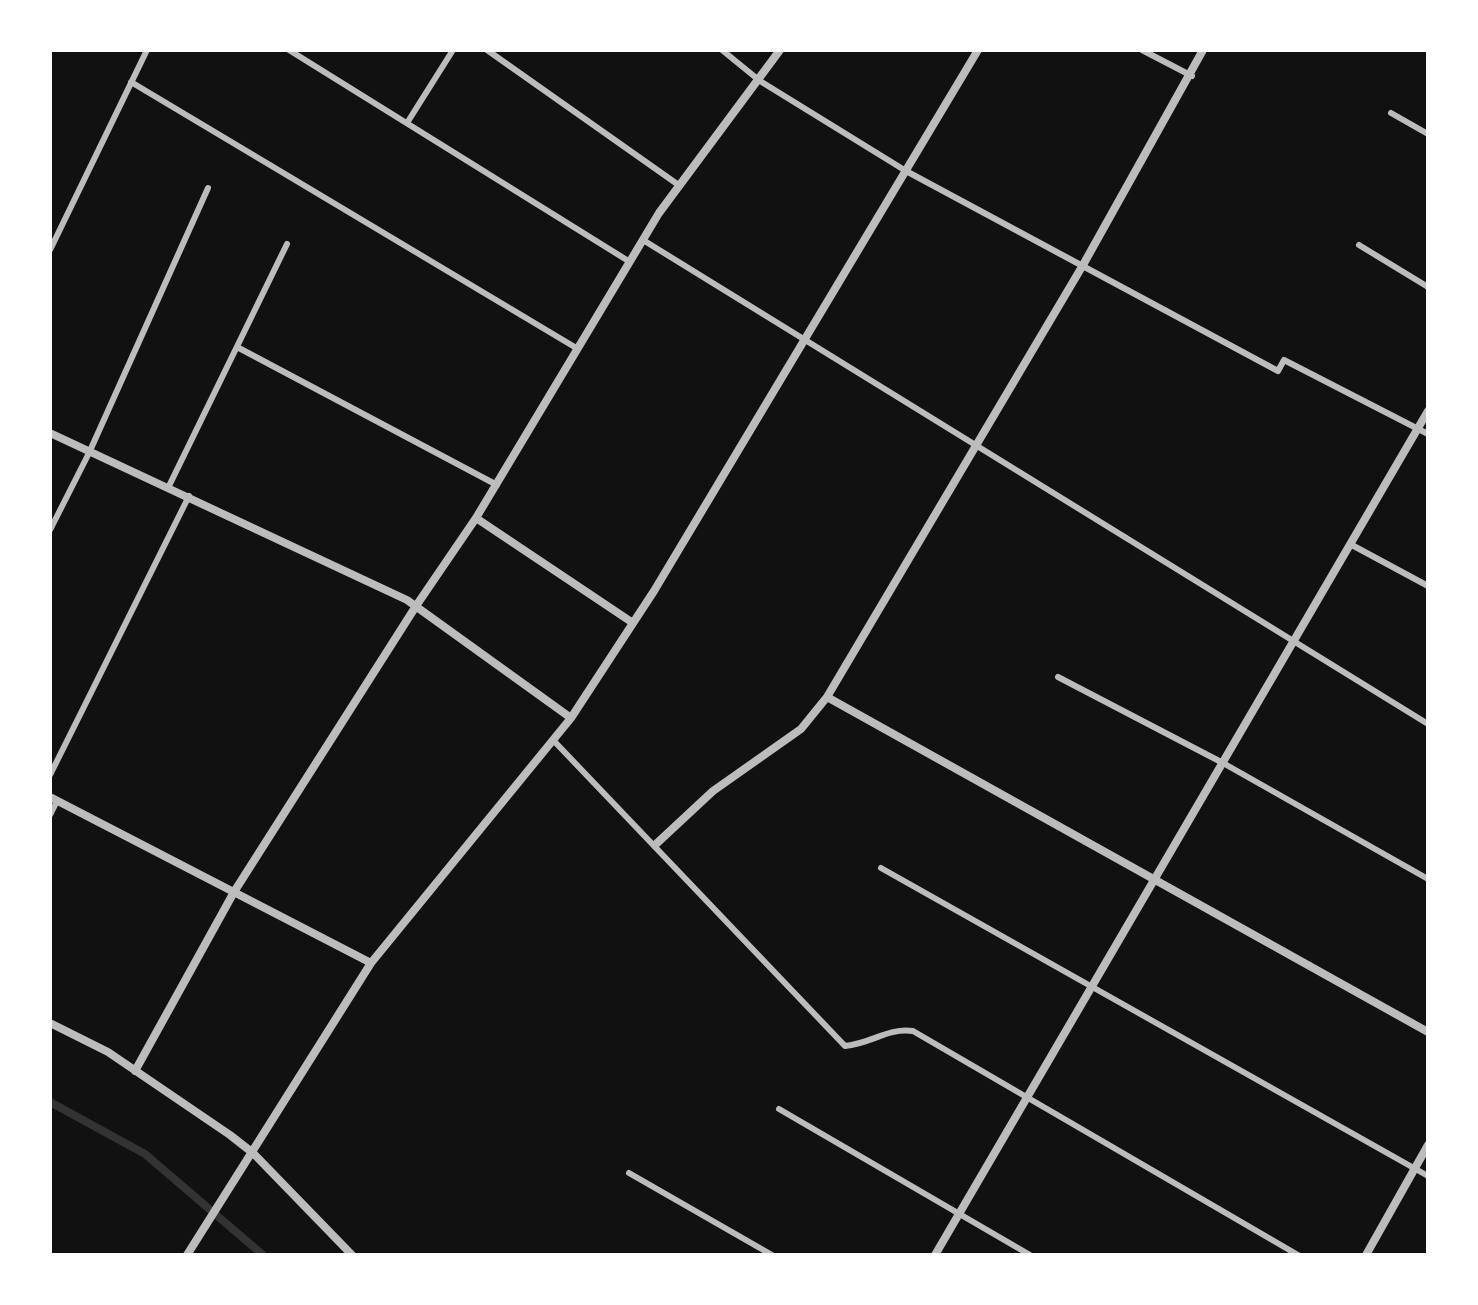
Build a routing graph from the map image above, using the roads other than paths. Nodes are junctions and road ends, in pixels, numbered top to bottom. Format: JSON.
{"nodes":[{"id":1,"x":147,"y":50,"type":"edge"},
{"id":2,"x":289,"y":50,"type":"edge"},
{"id":3,"x":453,"y":50,"type":"edge"},
{"id":4,"x":487,"y":50,"type":"edge"},
{"id":5,"x":722,"y":50,"type":"edge"},
{"id":6,"x":780,"y":50,"type":"edge"},
{"id":7,"x":978,"y":50,"type":"edge"},
{"id":8,"x":1142,"y":50,"type":"edge"},
{"id":9,"x":1203,"y":50,"type":"edge"},
{"id":10,"x":1192,"y":76,"type":"junction"},
{"id":11,"x":760,"y":81,"type":"junction"},
{"id":12,"x":131,"y":82,"type":"junction"},
{"id":13,"x":1391,"y":113,"type":"dead end"},
{"id":14,"x":407,"y":123,"type":"junction"},
{"id":15,"x":1428,"y":134,"type":"edge"},
{"id":16,"x":906,"y":171,"type":"junction"},
{"id":17,"x":680,"y":186,"type":"junction"},
{"id":18,"x":208,"y":188,"type":"dead end"},
{"id":19,"x":643,"y":240,"type":"junction"},
{"id":20,"x":287,"y":244,"type":"dead end"},
{"id":21,"x":1359,"y":245,"type":"dead end"},
{"id":22,"x":50,"y":250,"type":"edge"},
{"id":23,"x":630,"y":262,"type":"junction"},
{"id":24,"x":1083,"y":265,"type":"junction"},
{"id":25,"x":1428,"y":287,"type":"edge"},
{"id":26,"x":803,"y":339,"type":"junction"},
{"id":27,"x":237,"y":347,"type":"junction"},
{"id":28,"x":578,"y":349,"type":"junction"},
{"id":29,"x":1428,"y":411,"type":"edge"},
{"id":30,"x":1418,"y":428,"type":"junction"},
{"id":31,"x":50,"y":433,"type":"edge"},
{"id":32,"x":1428,"y":434,"type":"edge"},
{"id":33,"x":975,"y":446,"type":"junction"},
{"id":34,"x":89,"y":453,"type":"junction"},
{"id":35,"x":497,"y":485,"type":"junction"},
{"id":36,"x":169,"y":486,"type":"junction"},
{"id":37,"x":189,"y":496,"type":"junction"},
{"id":38,"x":476,"y":518,"type":"junction"},
{"id":39,"x":50,"y":530,"type":"edge"},
{"id":40,"x":1350,"y":544,"type":"junction"},
{"id":41,"x":1428,"y":586,"type":"edge"},
{"id":42,"x":416,"y":606,"type":"junction"},
{"id":43,"x":633,"y":623,"type":"junction"},
{"id":44,"x":1293,"y":642,"type":"junction"},
{"id":45,"x":1058,"y":677,"type":"dead end"},
{"id":46,"x":827,"y":697,"type":"junction"},
{"id":47,"x":571,"y":718,"type":"junction"},
{"id":48,"x":1428,"y":724,"type":"edge"},
{"id":49,"x":553,"y":740,"type":"junction"},
{"id":50,"x":1223,"y":763,"type":"junction"},
{"id":51,"x":50,"y":775,"type":"edge"},
{"id":52,"x":53,"y":799,"type":"edge"},
{"id":53,"x":50,"y":815,"type":"edge"},
{"id":54,"x":655,"y":845,"type":"junction"},
{"id":55,"x":881,"y":868,"type":"dead end"},
{"id":56,"x":1154,"y":879,"type":"junction"},
{"id":57,"x":1428,"y":879,"type":"edge"},
{"id":58,"x":234,"y":892,"type":"junction"},
{"id":59,"x":371,"y":963,"type":"junction"},
{"id":60,"x":1091,"y":988,"type":"junction"},
{"id":61,"x":50,"y":1023,"type":"edge"},
{"id":62,"x":1428,"y":1032,"type":"edge"},
{"id":63,"x":135,"y":1071,"type":"junction"},
{"id":64,"x":1026,"y":1098,"type":"junction"},
{"id":65,"x":779,"y":1109,"type":"dead end"},
{"id":66,"x":1428,"y":1145,"type":"edge"},
{"id":67,"x":253,"y":1153,"type":"junction"},
{"id":68,"x":1415,"y":1168,"type":"junction"},
{"id":69,"x":629,"y":1173,"type":"dead end"},
{"id":70,"x":1428,"y":1176,"type":"edge"},
{"id":71,"x":958,"y":1215,"type":"junction"},
{"id":72,"x":187,"y":1255,"type":"edge"},
{"id":73,"x":352,"y":1255,"type":"edge"},
{"id":74,"x":772,"y":1255,"type":"edge"},
{"id":75,"x":935,"y":1255,"type":"edge"},
{"id":76,"x":1030,"y":1255,"type":"edge"},
{"id":77,"x":1298,"y":1255,"type":"edge"},
{"id":78,"x":1366,"y":1255,"type":"edge"}],
"edges":[{"from":1,"to":12,"type":"lane"},
{"from":2,"to":14,"type":"lane"},
{"from":3,"to":14,"type":"lane"},
{"from":4,"to":17,"type":"lane"},
{"from":5,"to":11,"type":"lane"},
{"from":6,"to":11,"type":"street"},
{"from":7,"to":16,"type":"street"},
{"from":8,"to":10,"type":"lane"},
{"from":9,"to":10,"type":"street"},
{"from":10,"to":24,"type":"street"},
{"from":11,"to":16,"type":"lane"},
{"from":11,"to":17,"type":"street"},
{"from":12,"to":22,"type":"lane"},
{"from":12,"to":28,"type":"lane"},
{"from":13,"to":15,"type":"lane"},
{"from":14,"to":23,"type":"lane"},
{"from":16,"to":24,"type":"lane"},
{"from":16,"to":26,"type":"street"},
{"from":17,"to":19,"type":"street"},
{"from":18,"to":34,"type":"lane"},
{"from":19,"to":23,"type":"street"},
{"from":19,"to":26,"type":"lane"},
{"from":20,"to":27,"type":"lane"},
{"from":21,"to":25,"type":"lane"},
{"from":23,"to":28,"type":"street"},
{"from":24,"to":30,"type":"lane"},
{"from":24,"to":33,"type":"street"},
{"from":26,"to":33,"type":"lane"},
{"from":26,"to":43,"type":"street"},
{"from":27,"to":35,"type":"lane"},
{"from":27,"to":36,"type":"lane"},
{"from":28,"to":35,"type":"street"},
{"from":29,"to":30,"type":"street"},
{"from":30,"to":32,"type":"lane"},
{"from":30,"to":40,"type":"street"},
{"from":31,"to":34,"type":"street"},
{"from":33,"to":44,"type":"lane"},
{"from":33,"to":46,"type":"street"},
{"from":34,"to":36,"type":"street"},
{"from":34,"to":39,"type":"lane"},
{"from":35,"to":38,"type":"street"},
{"from":36,"to":37,"type":"street"},
{"from":37,"to":42,"type":"street"},
{"from":37,"to":51,"type":"lane"},
{"from":38,"to":42,"type":"street"},
{"from":38,"to":43,"type":"street"},
{"from":40,"to":41,"type":"lane"},
{"from":40,"to":44,"type":"street"},
{"from":42,"to":47,"type":"street"},
{"from":42,"to":58,"type":"street"},
{"from":43,"to":47,"type":"street"},
{"from":44,"to":48,"type":"lane"},
{"from":44,"to":50,"type":"street"},
{"from":45,"to":50,"type":"lane"},
{"from":46,"to":54,"type":"street"},
{"from":46,"to":56,"type":"street"},
{"from":47,"to":49,"type":"street"},
{"from":49,"to":54,"type":"lane"},
{"from":49,"to":59,"type":"street"},
{"from":50,"to":56,"type":"street"},
{"from":50,"to":57,"type":"lane"},
{"from":52,"to":53,"type":"lane"},
{"from":52,"to":58,"type":"street"},
{"from":54,"to":64,"type":"lane"},
{"from":55,"to":60,"type":"lane"},
{"from":56,"to":60,"type":"street"},
{"from":56,"to":62,"type":"street"},
{"from":58,"to":59,"type":"street"},
{"from":58,"to":63,"type":"street"},
{"from":59,"to":67,"type":"street"},
{"from":60,"to":64,"type":"street"},
{"from":60,"to":68,"type":"lane"},
{"from":61,"to":63,"type":"street"},
{"from":63,"to":67,"type":"street"},
{"from":64,"to":71,"type":"street"},
{"from":64,"to":77,"type":"lane"},
{"from":65,"to":71,"type":"lane"},
{"from":66,"to":68,"type":"street"},
{"from":67,"to":72,"type":"street"},
{"from":67,"to":73,"type":"street"},
{"from":68,"to":70,"type":"lane"},
{"from":68,"to":78,"type":"street"},
{"from":69,"to":74,"type":"lane"},
{"from":71,"to":75,"type":"street"},
{"from":71,"to":76,"type":"lane"}]}
